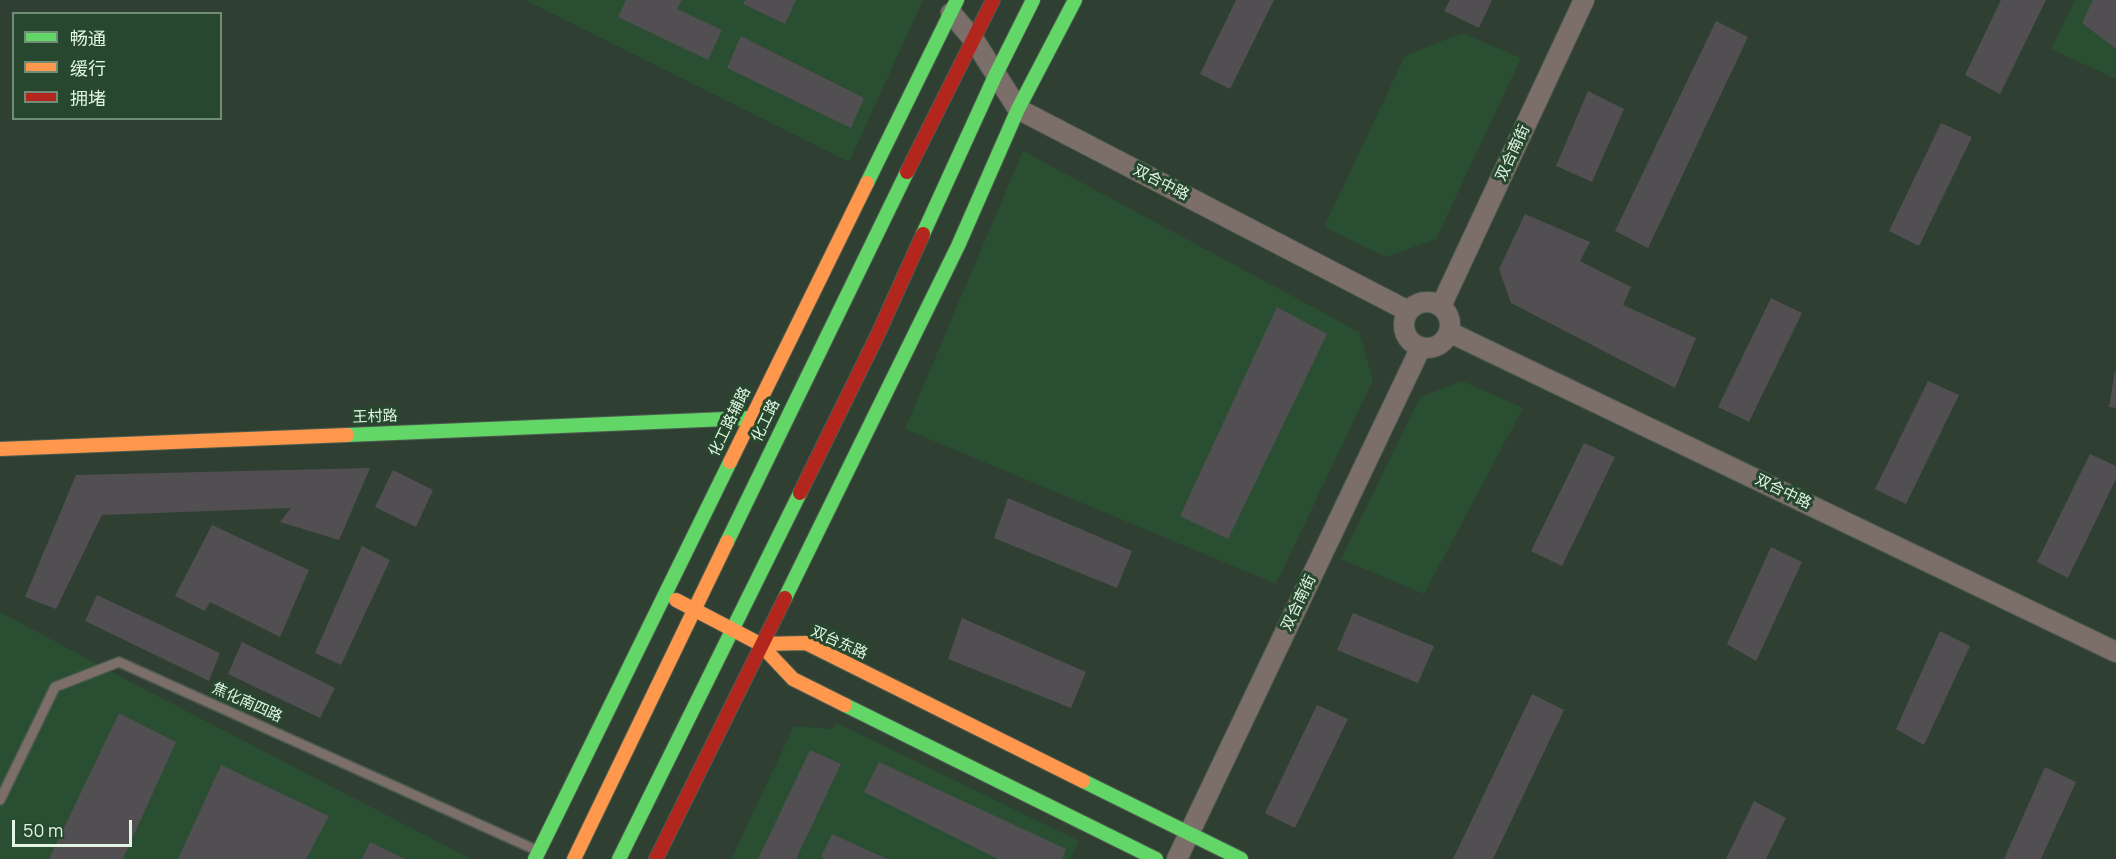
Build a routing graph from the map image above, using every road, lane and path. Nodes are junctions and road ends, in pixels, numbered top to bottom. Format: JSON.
{"nodes":[{"id":1,"x":993,"y":0,"type":"edge"},
{"id":2,"x":1033,"y":0,"type":"edge"},
{"id":3,"x":1075,"y":0,"type":"edge"},
{"id":4,"x":1584,"y":0,"type":"edge"},
{"id":5,"x":954,"y":6,"type":"edge"},
{"id":6,"x":974,"y":40,"type":"junction"},
{"id":7,"x":996,"y":74,"type":"junction"},
{"id":8,"x":1018,"y":109,"type":"junction"},
{"id":9,"x":958,"y":246,"type":"junction"},
{"id":10,"x":926,"y":282,"type":"dead end"},
{"id":11,"x":910,"y":299,"type":"dead end"},
{"id":12,"x":1441,"y":306,"type":"junction"},
{"id":13,"x":1408,"y":311,"type":"junction"},
{"id":14,"x":1449,"y":332,"type":"junction"},
{"id":15,"x":878,"y":334,"type":"junction"},
{"id":16,"x":1421,"y":347,"type":"junction"},
{"id":17,"x":750,"y":418,"type":"junction"},
{"id":18,"x":0,"y":449,"type":"edge"},
{"id":19,"x":665,"y":594,"type":"junction"},
{"id":20,"x":694,"y":609,"type":"junction"},
{"id":21,"x":731,"y":628,"type":"junction"},
{"id":22,"x":760,"y":644,"type":"junction"},
{"id":23,"x":2116,"y":652,"type":"edge"},
{"id":24,"x":0,"y":800,"type":"edge"},
{"id":25,"x":1190,"y":833,"type":"junction"},
{"id":26,"x":537,"y":855,"type":"edge"},
{"id":27,"x":574,"y":859,"type":"edge"},
{"id":28,"x":619,"y":859,"type":"edge"},
{"id":29,"x":656,"y":859,"type":"edge"},
{"id":30,"x":1156,"y":859,"type":"edge"},
{"id":31,"x":1177,"y":859,"type":"edge"},
{"id":32,"x":1241,"y":859,"type":"edge"}],
"edges":[{"from":1,"to":6,"type":"street","name":"化工路"},
{"from":2,"to":7,"type":"street"},
{"from":3,"to":8,"type":"street"},
{"from":4,"to":12,"type":"street","name":"双合南街"},
{"from":5,"to":6,"type":"street"},
{"from":5,"to":17,"type":"street","name":"化工路辅路"},
{"from":6,"to":7,"type":"street"},
{"from":6,"to":20,"type":"street","name":"化工路"},
{"from":7,"to":8,"type":"street"},
{"from":7,"to":15,"type":"street"},
{"from":8,"to":9,"type":"street"},
{"from":8,"to":13,"type":"street","name":"双合中路"},
{"from":9,"to":10,"type":"street"},
{"from":9,"to":22,"type":"street"},
{"from":11,"to":15,"type":"street"},
{"from":12,"to":13,"type":"street"},
{"from":12,"to":14,"type":"street"},
{"from":13,"to":16,"type":"street"},
{"from":14,"to":16,"type":"street"},
{"from":14,"to":23,"type":"street","name":"双合中路"},
{"from":15,"to":21,"type":"street"},
{"from":16,"to":25,"type":"street","name":"双合南街"},
{"from":17,"to":18,"type":"street","name":"王村路"},
{"from":17,"to":19,"type":"street","name":"化工路辅路"},
{"from":19,"to":20,"type":"street"},
{"from":19,"to":26,"type":"street","name":"化工路辅路"},
{"from":20,"to":21,"type":"street"},
{"from":20,"to":27,"type":"street","name":"化工路"},
{"from":21,"to":22,"type":"street"},
{"from":21,"to":28,"type":"street"},
{"from":22,"to":25,"type":"street","name":"双台东路"},
{"from":22,"to":29,"type":"street"},
{"from":22,"to":30,"type":"street"},
{"from":24,"to":26,"type":"lane","name":"焦化南四路"},
{"from":25,"to":31,"type":"street","name":"双合南街"},
{"from":25,"to":32,"type":"street","name":"双台东路"}]}
